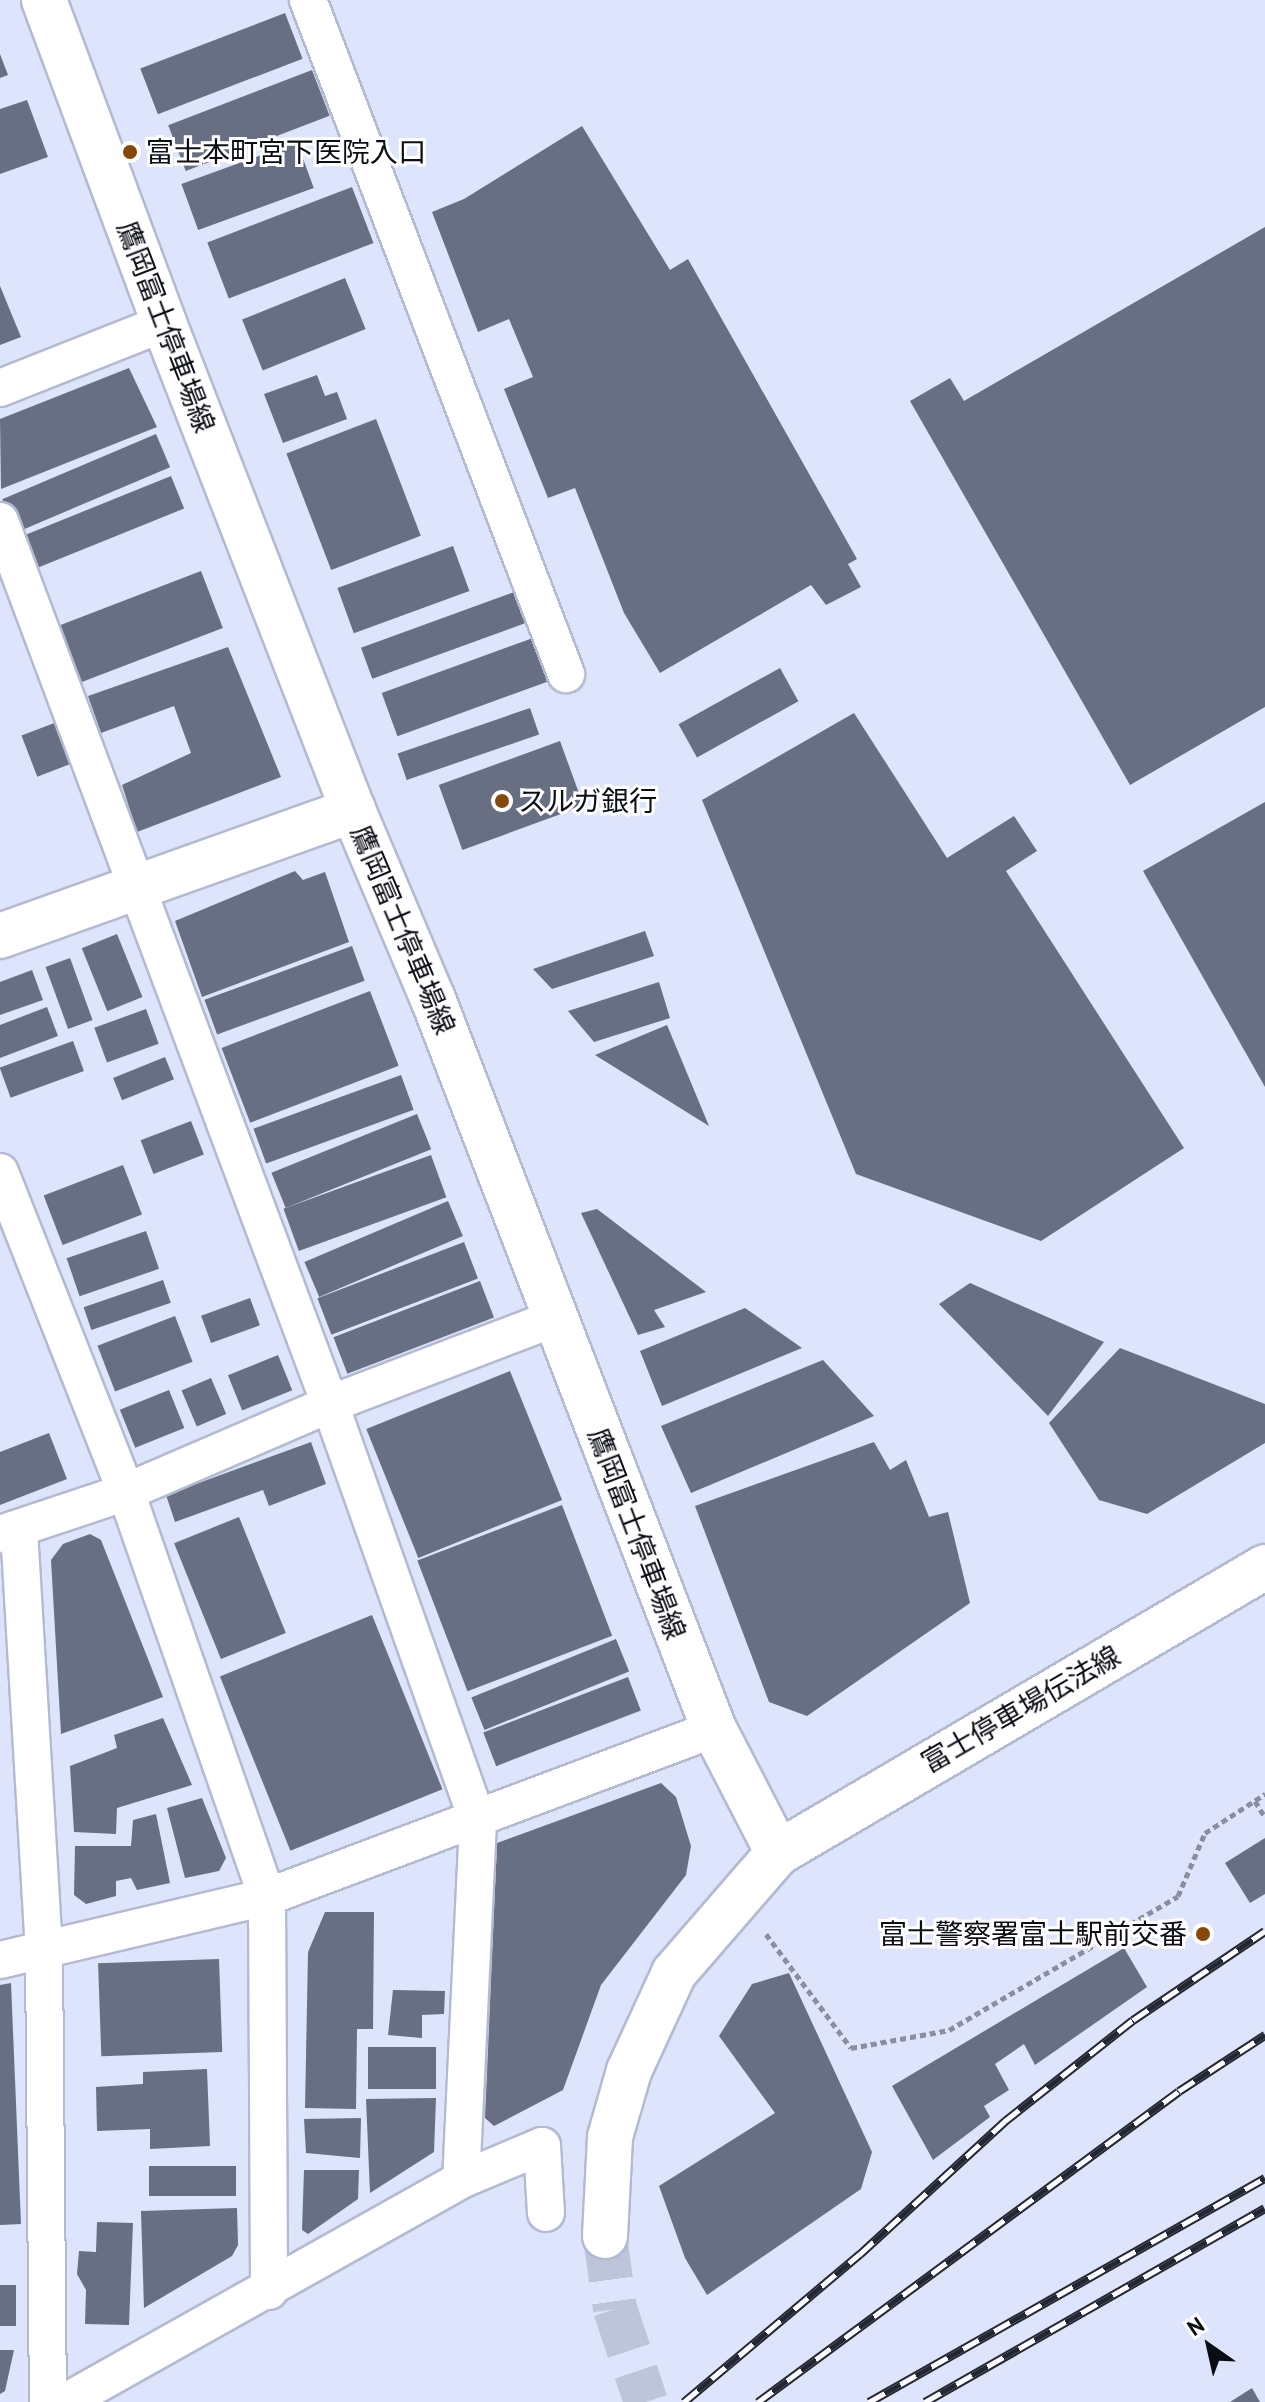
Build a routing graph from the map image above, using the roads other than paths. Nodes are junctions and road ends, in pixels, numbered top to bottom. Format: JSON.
{"nodes":[{"id":1,"x":44,"y":0,"type":"edge"},
{"id":2,"x":308,"y":0,"type":"edge"},
{"id":3,"x":164,"y":323,"type":"junction"},
{"id":4,"x":0,"y":388,"type":"edge"},
{"id":5,"x":0,"y":521,"type":"edge"},
{"id":6,"x":566,"y":674,"type":"dead end"},
{"id":7,"x":353,"y":810,"type":"junction"},
{"id":8,"x":139,"y":886,"type":"junction"},
{"id":9,"x":0,"y":936,"type":"edge"},
{"id":10,"x":0,"y":1172,"type":"edge"},
{"id":11,"x":553,"y":1319,"type":"junction"},
{"id":12,"x":330,"y":1404,"type":"junction"},
{"id":13,"x":126,"y":1492,"type":"junction"},
{"id":14,"x":9,"y":1532,"type":"edge"},
{"id":15,"x":1265,"y":1567,"type":"edge"},
{"id":16,"x":714,"y":1729,"type":"junction"},
{"id":17,"x":478,"y":1822,"type":"junction"},
{"id":18,"x":778,"y":1853,"type":"junction"},
{"id":19,"x":267,"y":1897,"type":"junction"},
{"id":20,"x":44,"y":1952,"type":"junction"},
{"id":21,"x":0,"y":1960,"type":"edge"},
{"id":22,"x":461,"y":2180,"type":"junction"},
{"id":23,"x":546,"y":2213,"type":"dead end"},
{"id":24,"x":605,"y":2236,"type":"tunnel mouth"},
{"id":25,"x":269,"y":2291,"type":"junction"},
{"id":26,"x":48,"y":2402,"type":"edge"},
{"id":27,"x":65,"y":2402,"type":"edge"}],
"edges":[{"from":1,"to":3,"type":"main road","name":"鷹岡富士停車場線"},
{"from":2,"to":6,"type":"street"},
{"from":3,"to":4,"type":"street"},
{"from":3,"to":7,"type":"main road","name":"鷹岡富士停車場線"},
{"from":5,"to":8,"type":"street"},
{"from":7,"to":8,"type":"main road"},
{"from":7,"to":11,"type":"main road","name":"鷹岡富士停車場線"},
{"from":8,"to":9,"type":"main road"},
{"from":8,"to":12,"type":"street"},
{"from":10,"to":13,"type":"street"},
{"from":11,"to":12,"type":"street"},
{"from":11,"to":16,"type":"main road","name":"鷹岡富士停車場線"},
{"from":12,"to":13,"type":"street"},
{"from":12,"to":17,"type":"street"},
{"from":13,"to":14,"type":"street"},
{"from":13,"to":19,"type":"street"},
{"from":14,"to":20,"type":"street"},
{"from":15,"to":18,"type":"main road","name":"富士停車場伝法線"},
{"from":16,"to":17,"type":"street"},
{"from":16,"to":18,"type":"main road","name":"鷹岡富士停車場線"},
{"from":17,"to":19,"type":"street"},
{"from":17,"to":22,"type":"street"},
{"from":18,"to":24,"type":"main road","name":"富士停車場伝法線"},
{"from":19,"to":20,"type":"street"},
{"from":19,"to":25,"type":"street"},
{"from":20,"to":21,"type":"street"},
{"from":20,"to":26,"type":"street"},
{"from":22,"to":23,"type":"street"},
{"from":22,"to":25,"type":"street"},
{"from":25,"to":27,"type":"street"}]}
